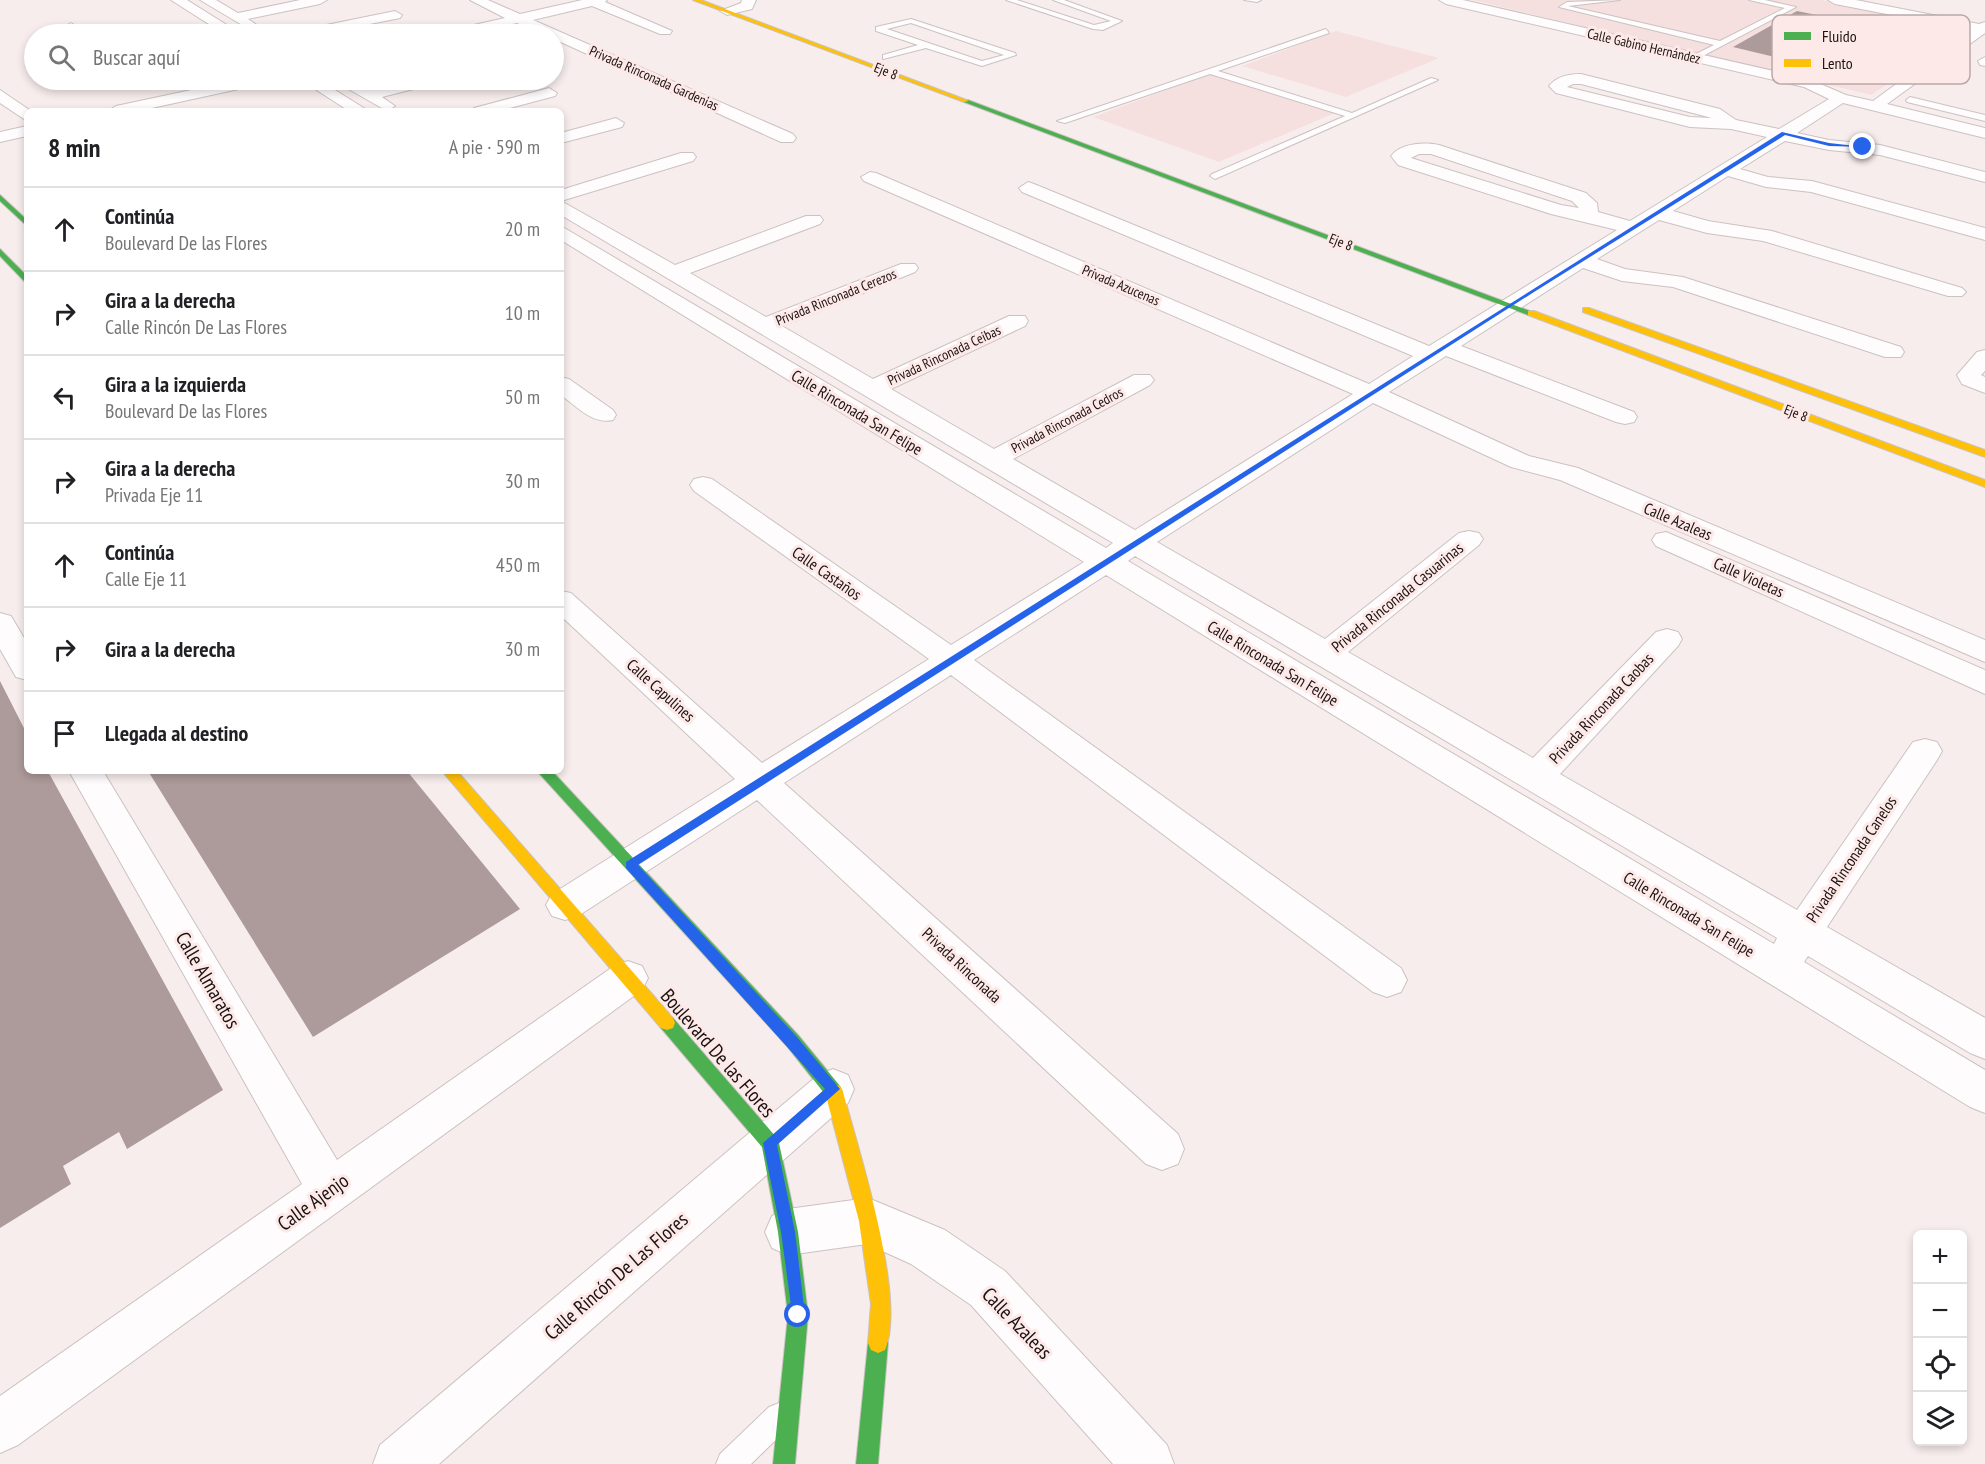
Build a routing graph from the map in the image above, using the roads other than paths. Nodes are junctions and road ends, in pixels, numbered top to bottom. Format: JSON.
{"nodes":[{"id":1,"x":179,"y":0,"type":"edge"},
{"id":2,"x":207,"y":0,"type":"edge"},
{"id":3,"x":320,"y":0,"type":"edge"},
{"id":4,"x":477,"y":0,"type":"edge"},
{"id":5,"x":696,"y":0,"type":"edge"},
{"id":6,"x":1010,"y":0,"type":"edge"},
{"id":7,"x":1057,"y":0,"type":"edge"},
{"id":8,"x":1248,"y":0,"type":"edge"},
{"id":9,"x":1257,"y":0,"type":"edge"},
{"id":10,"x":1446,"y":0,"type":"edge"},
{"id":11,"x":1616,"y":0,"type":"edge"},
{"id":12,"x":1753,"y":0,"type":"edge"},
{"id":13,"x":1835,"y":0,"type":"edge"},
{"id":14,"x":594,"y":1,"type":"edge"},
{"id":15,"x":748,"y":3,"type":"edge"},
{"id":16,"x":728,"y":6,"type":"edge"},
{"id":17,"x":1975,"y":11,"type":"dead end"},
{"id":18,"x":395,"y":15,"type":"dead end"},
{"id":19,"x":1777,"y":15,"type":"edge"},
{"id":20,"x":1913,"y":15,"type":"edge"},
{"id":21,"x":1968,"y":15,"type":"edge"},
{"id":22,"x":237,"y":17,"type":"junction"},
{"id":23,"x":1772,"y":17,"type":"edge"},
{"id":24,"x":520,"y":18,"type":"junction"},
{"id":25,"x":219,"y":24,"type":"edge"},
{"id":26,"x":249,"y":24,"type":"edge"},
{"id":27,"x":351,"y":24,"type":"edge"},
{"id":28,"x":494,"y":24,"type":"edge"},
{"id":29,"x":533,"y":24,"type":"edge"},
{"id":30,"x":1984,"y":28,"type":"edge"},
{"id":31,"x":665,"y":31,"type":"dead end"},
{"id":32,"x":1326,"y":31,"type":"dead end"},
{"id":33,"x":564,"y":38,"type":"edge"},
{"id":34,"x":1970,"y":38,"type":"edge"},
{"id":35,"x":1721,"y":44,"type":"junction"},
{"id":36,"x":927,"y":45,"type":"junction"},
{"id":37,"x":886,"y":57,"type":"junction"},
{"id":38,"x":1695,"y":58,"type":"junction"},
{"id":39,"x":1210,"y":71,"type":"junction"},
{"id":40,"x":1772,"y":76,"type":"edge"},
{"id":41,"x":1434,"y":80,"type":"dead end"},
{"id":42,"x":1809,"y":84,"type":"edge"},
{"id":43,"x":1904,"y":84,"type":"edge"},
{"id":44,"x":972,"y":88,"type":"dead end"},
{"id":45,"x":158,"y":90,"type":"edge"},
{"id":46,"x":211,"y":90,"type":"edge"},
{"id":47,"x":326,"y":90,"type":"edge"},
{"id":48,"x":360,"y":90,"type":"edge"},
{"id":49,"x":390,"y":90,"type":"edge"},
{"id":50,"x":549,"y":93,"type":"dead end"},
{"id":51,"x":0,"y":95,"type":"edge"},
{"id":52,"x":369,"y":95,"type":"junction"},
{"id":53,"x":1841,"y":98,"type":"junction"},
{"id":54,"x":170,"y":99,"type":"junction"},
{"id":55,"x":1910,"y":100,"type":"dead end"},
{"id":56,"x":1877,"y":106,"type":"junction"},
{"id":57,"x":130,"y":108,"type":"edge"},
{"id":58,"x":184,"y":108,"type":"edge"},
{"id":59,"x":356,"y":108,"type":"edge"},
{"id":60,"x":391,"y":108,"type":"edge"},
{"id":61,"x":492,"y":108,"type":"edge"},
{"id":62,"x":24,"y":114,"type":"edge"},
{"id":63,"x":1354,"y":116,"type":"junction"},
{"id":64,"x":1974,"y":116,"type":"junction"},
{"id":65,"x":1056,"y":118,"type":"joint"},
{"id":66,"x":1985,"y":118,"type":"edge"},
{"id":67,"x":616,"y":123,"type":"dead end"},
{"id":68,"x":1731,"y":124,"type":"junction"},
{"id":69,"x":1959,"y":126,"type":"junction"},
{"id":70,"x":1080,"y":127,"type":"dead end"},
{"id":71,"x":24,"y":132,"type":"edge"},
{"id":72,"x":1784,"y":133,"type":"junction"},
{"id":73,"x":1985,"y":133,"type":"edge"},
{"id":74,"x":0,"y":137,"type":"edge"},
{"id":75,"x":564,"y":137,"type":"edge"},
{"id":76,"x":787,"y":138,"type":"dead end"},
{"id":77,"x":687,"y":157,"type":"dead end"},
{"id":78,"x":1726,"y":170,"type":"junction"},
{"id":79,"x":1210,"y":174,"type":"joint"},
{"id":80,"x":870,"y":177,"type":"dead end"},
{"id":81,"x":1985,"y":177,"type":"edge"},
{"id":82,"x":1237,"y":184,"type":"dead end"},
{"id":83,"x":1028,"y":188,"type":"dead end"},
{"id":84,"x":564,"y":195,"type":"edge"},
{"id":85,"x":0,"y":196,"type":"edge"},
{"id":86,"x":564,"y":209,"type":"edge"},
{"id":87,"x":1657,"y":213,"type":"junction"},
{"id":88,"x":1588,"y":214,"type":"junction"},
{"id":89,"x":813,"y":220,"type":"dead end"},
{"id":90,"x":24,"y":221,"type":"edge"},
{"id":91,"x":1632,"y":228,"type":"junction"},
{"id":92,"x":1985,"y":234,"type":"edge"},
{"id":93,"x":608,"y":235,"type":"junction"},
{"id":94,"x":567,"y":242,"type":"edge"},
{"id":95,"x":3,"y":258,"type":"edge"},
{"id":96,"x":1581,"y":260,"type":"junction"},
{"id":97,"x":908,"y":268,"type":"dead end"},
{"id":98,"x":672,"y":273,"type":"junction"},
{"id":99,"x":24,"y":278,"type":"edge"},
{"id":100,"x":1955,"y":292,"type":"dead end"},
{"id":101,"x":1526,"y":294,"type":"junction"},
{"id":102,"x":1576,"y":307,"type":"dead end"},
{"id":103,"x":1017,"y":321,"type":"dead end"},
{"id":104,"x":764,"y":326,"type":"junction"},
{"id":105,"x":1437,"y":351,"type":"junction"},
{"id":106,"x":1893,"y":352,"type":"dead end"},
{"id":107,"x":1985,"y":357,"type":"edge"},
{"id":108,"x":1142,"y":380,"type":"dead end"},
{"id":109,"x":564,"y":386,"type":"edge"},
{"id":110,"x":1985,"y":386,"type":"edge"},
{"id":111,"x":871,"y":389,"type":"junction"},
{"id":112,"x":1371,"y":393,"type":"junction"},
{"id":113,"x":604,"y":415,"type":"dead end"},
{"id":114,"x":1625,"y":417,"type":"dead end"},
{"id":115,"x":1985,"y":454,"type":"edge"},
{"id":116,"x":992,"y":460,"type":"junction"},
{"id":117,"x":1520,"y":462,"type":"junction"},
{"id":118,"x":1985,"y":484,"type":"edge"},
{"id":119,"x":703,"y":485,"type":"dead end"},
{"id":120,"x":1468,"y":539,"type":"dead end"},
{"id":121,"x":1135,"y":543,"type":"junction"},
{"id":122,"x":1105,"y":562,"type":"junction"},
{"id":123,"x":564,"y":603,"type":"edge"},
{"id":124,"x":0,"y":622,"type":"edge"},
{"id":125,"x":1667,"y":639,"type":"dead end"},
{"id":126,"x":1985,"y":652,"type":"edge"},
{"id":127,"x":1325,"y":655,"type":"junction"},
{"id":128,"x":952,"y":660,"type":"junction"},
{"id":129,"x":24,"y":664,"type":"edge"},
{"id":130,"x":1985,"y":683,"type":"edge"},
{"id":131,"x":1925,"y":751,"type":"dead end"},
{"id":132,"x":88,"y":774,"type":"edge"},
{"id":133,"x":452,"y":774,"type":"edge"},
{"id":134,"x":547,"y":774,"type":"edge"},
{"id":135,"x":1536,"y":777,"type":"junction"},
{"id":136,"x":762,"y":781,"type":"junction"},
{"id":137,"x":630,"y":865,"type":"junction"},
{"id":138,"x":565,"y":905,"type":"junction"},
{"id":139,"x":1801,"y":933,"type":"junction"},
{"id":140,"x":1779,"y":968,"type":"junction"},
{"id":141,"x":628,"y":978,"type":"junction"},
{"id":142,"x":1387,"y":980,"type":"dead end"},
{"id":143,"x":1985,"y":1040,"type":"edge"},
{"id":144,"x":833,"y":1089,"type":"junction"},
{"id":145,"x":1985,"y":1093,"type":"edge"},
{"id":146,"x":770,"y":1143,"type":"junction"},
{"id":147,"x":1162,"y":1149,"type":"dead end"},
{"id":148,"x":330,"y":1190,"type":"junction"},
{"id":149,"x":868,"y":1221,"type":"junction"},
{"id":150,"x":788,"y":1232,"type":"junction"},
{"id":151,"x":789,"y":1407,"type":"junction"},
{"id":152,"x":0,"y":1427,"type":"edge"},
{"id":153,"x":399,"y":1464,"type":"edge"},
{"id":154,"x":730,"y":1464,"type":"edge"},
{"id":155,"x":784,"y":1464,"type":"edge"},
{"id":156,"x":867,"y":1464,"type":"edge"},
{"id":157,"x":1148,"y":1464,"type":"edge"}],
"edges":[{"from":1,"to":25,"type":"street"},
{"from":2,"to":22,"type":"street"},
{"from":3,"to":22,"type":"street"},
{"from":4,"to":24,"type":"street","name":"Privada Rinconada Gardenias"},
{"from":5,"to":16,"type":"main road","name":"Eje 8"},
{"from":6,"to":7,"type":"lane"},
{"from":8,"to":9,"type":"lane"},
{"from":10,"to":38,"type":"street","name":"Calle Gabino Hernández"},
{"from":11,"to":35,"type":"lane"},
{"from":12,"to":19,"type":"lane"},
{"from":13,"to":20,"type":"street"},
{"from":14,"to":24,"type":"street"},
{"from":14,"to":31,"type":"street"},
{"from":15,"to":16,"type":"street"},
{"from":15,"to":37,"type":"main road","name":"Eje 8"},
{"from":16,"to":101,"type":"main road","name":"Eje 8"},
{"from":17,"to":21,"type":"street"},
{"from":18,"to":27,"type":"street"},
{"from":22,"to":26,"type":"street"},
{"from":23,"to":35,"type":"lane"},
{"from":24,"to":28,"type":"street"},
{"from":24,"to":29,"type":"street","name":"Privada Rinconada Gardenias"},
{"from":30,"to":34,"type":"street"},
{"from":32,"to":39,"type":"lane"},
{"from":33,"to":76,"type":"street","name":"Privada Rinconada Gardenias"},
{"from":35,"to":38,"type":"lane"},
{"from":36,"to":36,"type":"lane"},
{"from":36,"to":37,"type":"lane"},
{"from":37,"to":44,"type":"main road","name":"Eje 8"},
{"from":38,"to":40,"type":"street","name":"Calle Gabino Hernández"},
{"from":39,"to":63,"type":"lane"},
{"from":39,"to":65,"type":"lane"},
{"from":41,"to":63,"type":"lane"},
{"from":42,"to":53,"type":"street","name":"Calle Gabino Hernández"},
{"from":43,"to":56,"type":"street"},
{"from":45,"to":54,"type":"street"},
{"from":46,"to":54,"type":"street"},
{"from":47,"to":59,"type":"street"},
{"from":48,"to":52,"type":"street"},
{"from":49,"to":52,"type":"street"},
{"from":50,"to":61,"type":"street"},
{"from":51,"to":62,"type":"street"},
{"from":52,"to":60,"type":"street"},
{"from":53,"to":56,"type":"street","name":"Calle Gabino Hernández"},
{"from":53,"to":72,"type":"street"},
{"from":54,"to":57,"type":"street"},
{"from":54,"to":58,"type":"street"},
{"from":55,"to":64,"type":"lane"},
{"from":56,"to":69,"type":"street","name":"Calle Gabino Hernández"},
{"from":63,"to":79,"type":"lane"},
{"from":64,"to":66,"type":"lane"},
{"from":64,"to":69,"type":"lane"},
{"from":65,"to":70,"type":"main road"},
{"from":67,"to":75,"type":"street"},
{"from":68,"to":68,"type":"street"},
{"from":68,"to":72,"type":"street"},
{"from":69,"to":73,"type":"street","name":"Calle Gabino Hernández"},
{"from":71,"to":74,"type":"street"},
{"from":72,"to":78,"type":"street"},
{"from":72,"to":81,"type":"street"},
{"from":77,"to":84,"type":"street"},
{"from":78,"to":87,"type":"street"},
{"from":78,"to":92,"type":"street"},
{"from":79,"to":82,"type":"main road"},
{"from":80,"to":112,"type":"street","name":"Privada Azucenas"},
{"from":83,"to":105,"type":"street"},
{"from":85,"to":90,"type":"main road"},
{"from":86,"to":93,"type":"street","name":"Calle Rinconada San Felipe"},
{"from":87,"to":91,"type":"street"},
{"from":87,"to":100,"type":"street"},
{"from":88,"to":88,"type":"street"},
{"from":88,"to":91,"type":"street"},
{"from":89,"to":98,"type":"street"},
{"from":91,"to":96,"type":"street"},
{"from":93,"to":94,"type":"street"},
{"from":93,"to":98,"type":"street","name":"Calle Rinconada San Felipe"},
{"from":94,"to":122,"type":"street","name":"Calle Rinconada San Felipe"},
{"from":95,"to":99,"type":"main road"},
{"from":96,"to":101,"type":"street"},
{"from":96,"to":106,"type":"street"},
{"from":97,"to":104,"type":"street","name":"Privada Rinconada Cerezos"},
{"from":98,"to":104,"type":"street","name":"Calle Rinconada San Felipe"},
{"from":101,"to":105,"type":"street"},
{"from":101,"to":118,"type":"main road","name":"Eje 8"},
{"from":102,"to":115,"type":"main road","name":"Eje 8"},
{"from":103,"to":111,"type":"street","name":"Privada Rinconada Ceibas"},
{"from":104,"to":111,"type":"street","name":"Calle Rinconada San Felipe"},
{"from":105,"to":112,"type":"street"},
{"from":105,"to":114,"type":"street"},
{"from":107,"to":110,"type":"street"},
{"from":108,"to":116,"type":"street","name":"Privada Rinconada Cedros"},
{"from":109,"to":113,"type":"street"},
{"from":111,"to":116,"type":"street","name":"Calle Rinconada San Felipe"},
{"from":112,"to":117,"type":"street","name":"Calle Azaleas"},
{"from":112,"to":121,"type":"street"},
{"from":116,"to":121,"type":"street","name":"Calle Rinconada San Felipe"},
{"from":117,"to":126,"type":"street","name":"Calle Azaleas"},
{"from":117,"to":130,"type":"street","name":"Calle Violetas"},
{"from":119,"to":128,"type":"street","name":"Calle Castaños"},
{"from":120,"to":127,"type":"street","name":"Privada Rinconada Casuarinas"},
{"from":121,"to":122,"type":"street"},
{"from":121,"to":127,"type":"street","name":"Calle Rinconada San Felipe"},
{"from":122,"to":128,"type":"street"},
{"from":122,"to":140,"type":"street","name":"Calle Rinconada San Felipe"},
{"from":123,"to":136,"type":"street","name":"Calle Capulines"},
{"from":124,"to":129,"type":"street"},
{"from":125,"to":135,"type":"street","name":"Privada Rinconada Caobas"},
{"from":127,"to":135,"type":"street","name":"Calle Rinconada San Felipe"},
{"from":128,"to":136,"type":"street"},
{"from":128,"to":142,"type":"street"},
{"from":131,"to":139,"type":"street","name":"Privada Rinconada Canelos"},
{"from":132,"to":148,"type":"street","name":"Calle Almaratos"},
{"from":133,"to":138,"type":"main road","name":"Boulevard De las Flores"},
{"from":134,"to":137,"type":"main road"},
{"from":135,"to":139,"type":"street","name":"Calle Rinconada San Felipe"},
{"from":136,"to":137,"type":"street"},
{"from":136,"to":147,"type":"street","name":"Privada Rinconada"},
{"from":137,"to":138,"type":"street"},
{"from":137,"to":144,"type":"main road"},
{"from":138,"to":141,"type":"main road","name":"Boulevard De las Flores"},
{"from":139,"to":140,"type":"street","name":"Privada Rinconada Canelos"},
{"from":139,"to":143,"type":"street","name":"Calle Rinconada San Felipe"},
{"from":140,"to":145,"type":"street","name":"Calle Rinconada San Felipe"},
{"from":141,"to":146,"type":"main road","name":"Boulevard De las Flores"},
{"from":141,"to":148,"type":"street","name":"Calle Ajenjo"},
{"from":144,"to":146,"type":"street","name":"Calle Rincón De Las Flores"},
{"from":144,"to":149,"type":"main road"},
{"from":146,"to":150,"type":"main road","name":"Boulevard De las Flores"},
{"from":146,"to":153,"type":"street","name":"Calle Rincón De Las Flores"},
{"from":148,"to":152,"type":"street","name":"Calle Ajenjo"},
{"from":149,"to":150,"type":"street"},
{"from":149,"to":156,"type":"main road"},
{"from":149,"to":157,"type":"street","name":"Calle Azaleas"},
{"from":150,"to":151,"type":"main road","name":"Boulevard De las Flores"},
{"from":151,"to":154,"type":"lane"},
{"from":151,"to":155,"type":"main road","name":"Boulevard De las Flores"}]}
